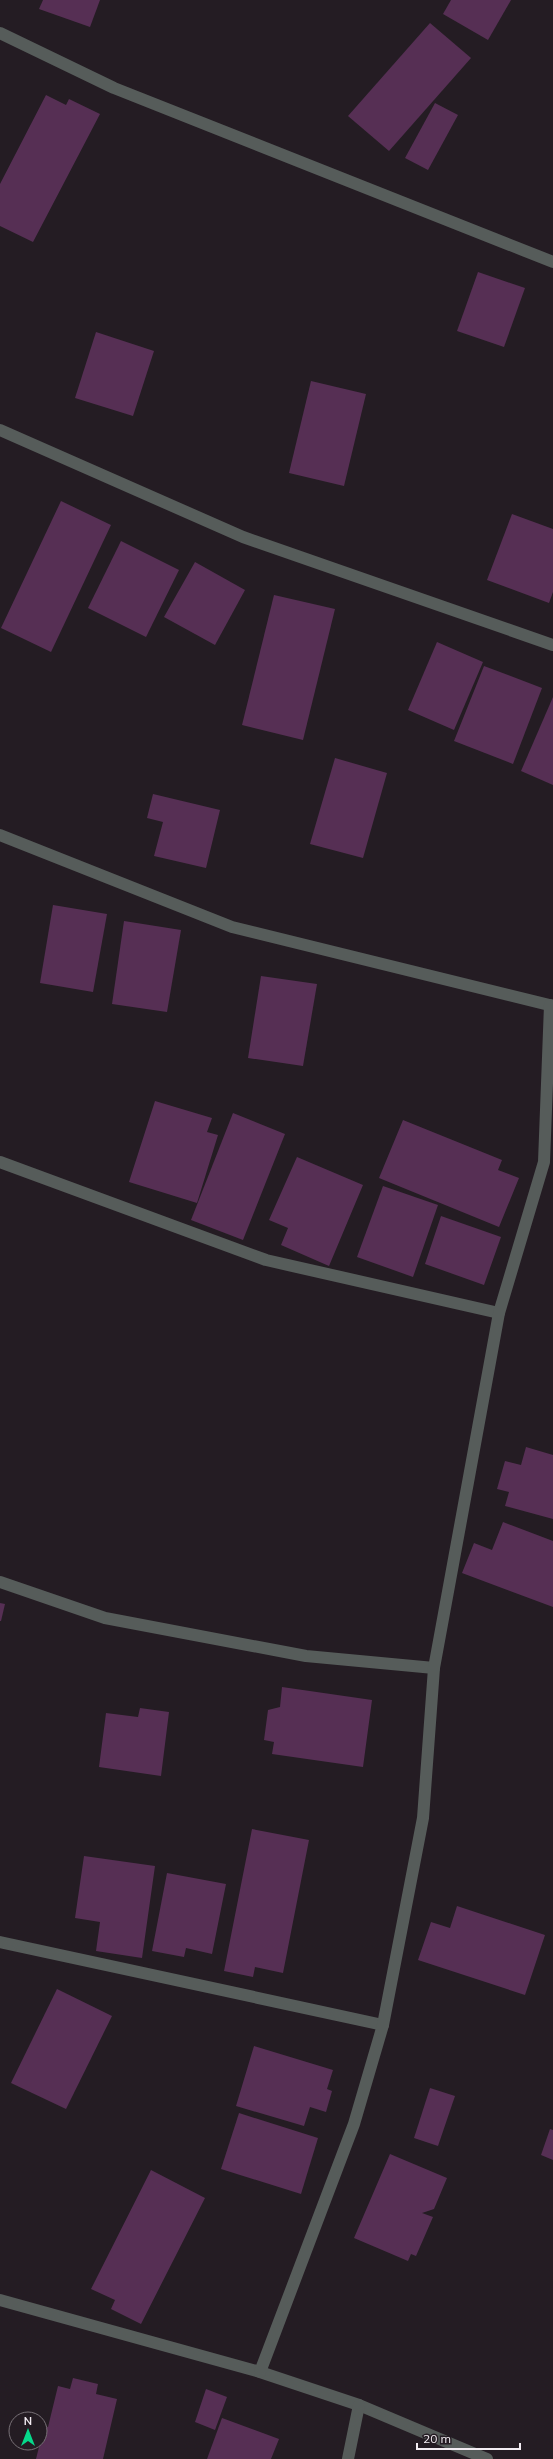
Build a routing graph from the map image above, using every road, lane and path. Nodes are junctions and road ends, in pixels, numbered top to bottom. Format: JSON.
{"nodes":[{"id":1,"x":0,"y":33,"type":"edge"},
{"id":2,"x":553,"y":262,"type":"edge"},
{"id":3,"x":0,"y":430,"type":"edge"},
{"id":4,"x":553,"y":645,"type":"edge"},
{"id":5,"x":0,"y":835,"type":"edge"},
{"id":6,"x":551,"y":1006,"type":"edge"},
{"id":7,"x":0,"y":1162,"type":"edge"},
{"id":8,"x":499,"y":1313,"type":"junction"},
{"id":9,"x":0,"y":1582,"type":"edge"},
{"id":10,"x":434,"y":1668,"type":"junction"},
{"id":11,"x":0,"y":1942,"type":"edge"},
{"id":12,"x":383,"y":2025,"type":"junction"},
{"id":13,"x":0,"y":2300,"type":"edge"},
{"id":14,"x":260,"y":2372,"type":"junction"},
{"id":15,"x":359,"y":2405,"type":"junction"},
{"id":16,"x":348,"y":2459,"type":"edge"},
{"id":17,"x":487,"y":2459,"type":"edge"}],
"edges":[{"from":1,"to":2,"type":"street"},
{"from":3,"to":4,"type":"street"},
{"from":5,"to":6,"type":"street"},
{"from":6,"to":8,"type":"street"},
{"from":7,"to":8,"type":"street"},
{"from":8,"to":10,"type":"street"},
{"from":9,"to":10,"type":"street"},
{"from":10,"to":12,"type":"street"},
{"from":11,"to":12,"type":"street"},
{"from":12,"to":14,"type":"street"},
{"from":13,"to":14,"type":"street"},
{"from":14,"to":15,"type":"street"},
{"from":15,"to":16,"type":"street"},
{"from":15,"to":17,"type":"street"}]}
